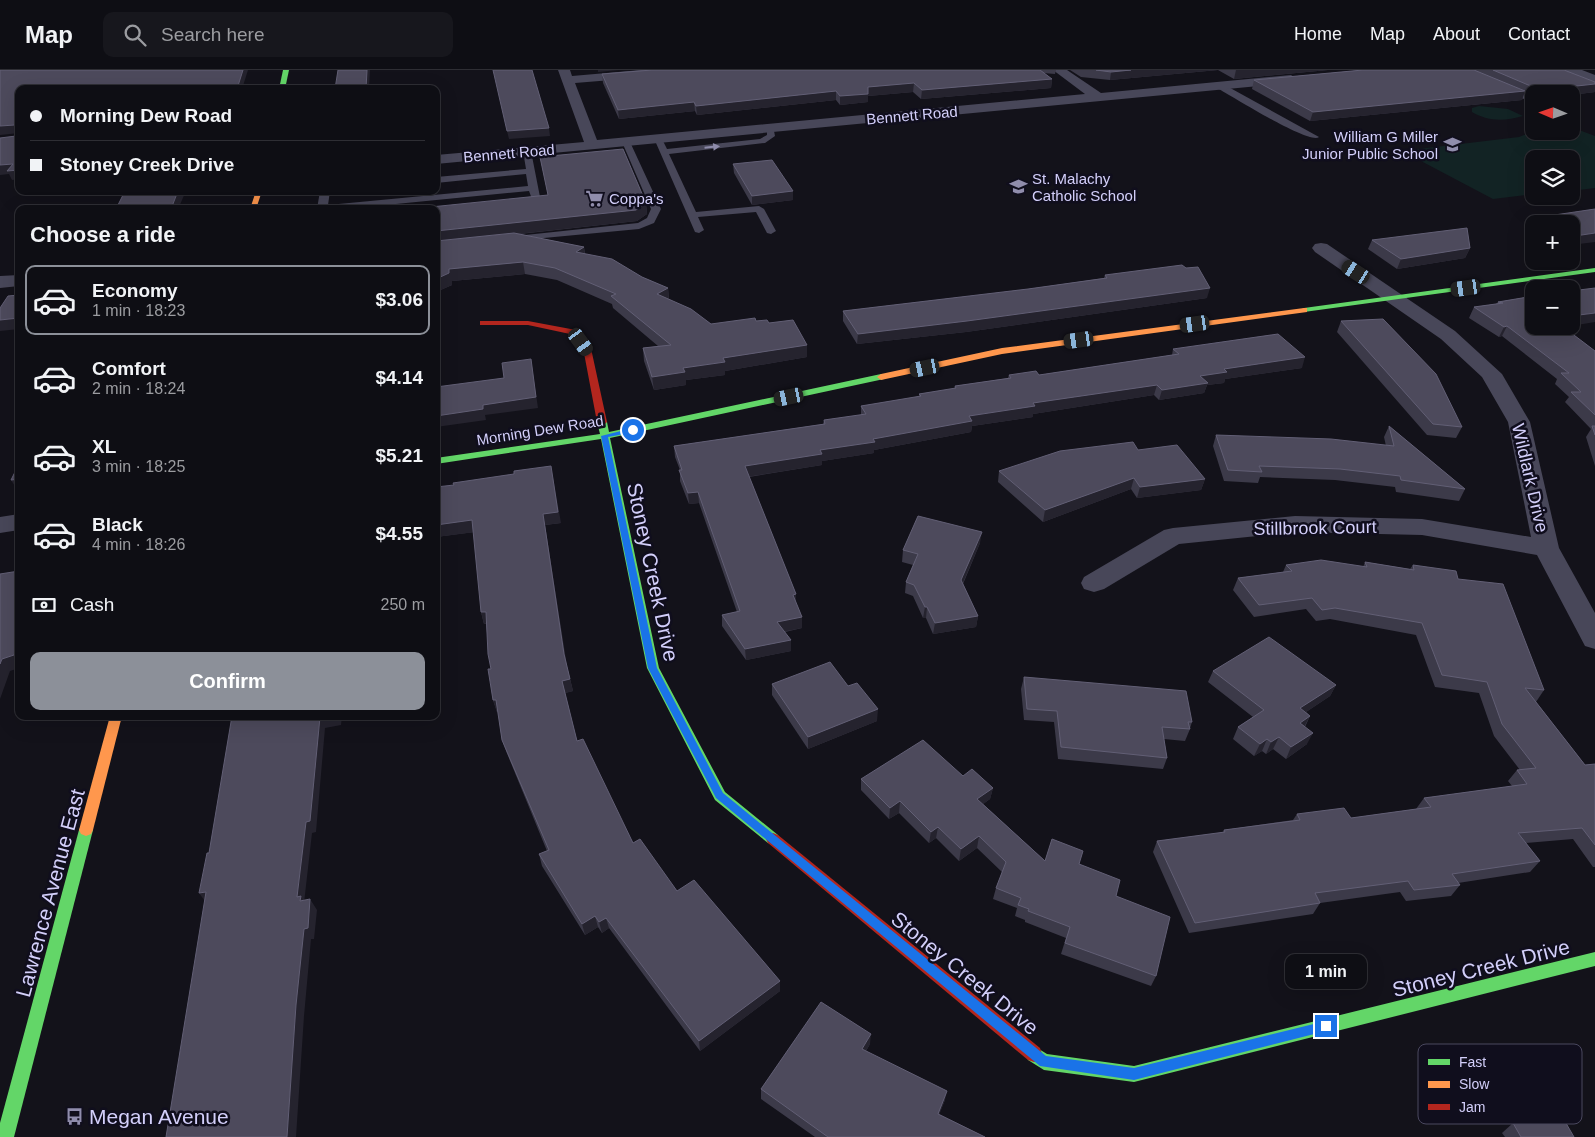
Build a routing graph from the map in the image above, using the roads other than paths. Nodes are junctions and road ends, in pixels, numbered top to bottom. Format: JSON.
{"nodes":[{"id":1,"x":286,"y":70,"type":"edge"},
{"id":2,"x":685,"y":70,"type":"edge"},
{"id":3,"x":1059,"y":70,"type":"edge"},
{"id":4,"x":1571,"y":70,"type":"edge"},
{"id":5,"x":566,"y":75,"type":"edge"},
{"id":6,"x":1309,"y":78,"type":"edge"},
{"id":7,"x":1595,"y":80,"type":"edge"},
{"id":8,"x":283,"y":85,"type":"edge"},
{"id":9,"x":1220,"y":86,"type":"junction"},
{"id":10,"x":1500,"y":86,"type":"edge"},
{"id":11,"x":1525,"y":96,"type":"edge"},
{"id":12,"x":1099,"y":98,"type":"junction"},
{"id":13,"x":1315,"y":137,"type":"dead end"},
{"id":14,"x":626,"y":142,"type":"junction"},
{"id":15,"x":592,"y":145,"type":"junction"},
{"id":16,"x":661,"y":145,"type":"junction"},
{"id":17,"x":527,"y":151,"type":"junction"},
{"id":18,"x":440,"y":160,"type":"edge"},
{"id":19,"x":530,"y":171,"type":"junction"},
{"id":20,"x":440,"y":180,"type":"edge"},
{"id":21,"x":533,"y":188,"type":"junction"},
{"id":22,"x":405,"y":200,"type":"edge"},
{"id":23,"x":526,"y":203,"type":"edge"},
{"id":24,"x":353,"y":205,"type":"edge"},
{"id":25,"x":692,"y":215,"type":"junction"},
{"id":26,"x":699,"y":230,"type":"dead end"},
{"id":27,"x":771,"y":231,"type":"dead end"},
{"id":28,"x":504,"y":241,"type":"edge"},
{"id":29,"x":1321,"y":248,"type":"dead end"},
{"id":30,"x":1595,"y":270,"type":"edge"},
{"id":31,"x":15,"y":280,"type":"edge"},
{"id":32,"x":0,"y":282,"type":"edge"},
{"id":33,"x":1394,"y":297,"type":"junction"},
{"id":34,"x":483,"y":323,"type":"dead end"},
{"id":35,"x":605,"y":436,"type":"junction"},
{"id":36,"x":440,"y":460,"type":"edge"},
{"id":37,"x":15,"y":523,"type":"edge"},
{"id":38,"x":0,"y":525,"type":"edge"},
{"id":39,"x":1546,"y":548,"type":"junction"},
{"id":40,"x":1094,"y":583,"type":"dead end"},
{"id":41,"x":1595,"y":639,"type":"edge"},
{"id":42,"x":115,"y":720,"type":"edge"},
{"id":43,"x":1595,"y":959,"type":"edge"},
{"id":44,"x":13,"y":1062,"type":"edge"},
{"id":45,"x":5,"y":1137,"type":"edge"}],
"edges":[{"from":1,"to":8,"type":"street"},
{"from":2,"to":5,"type":"street"},
{"from":3,"to":12,"type":"street"},
{"from":4,"to":7,"type":"street"},
{"from":5,"to":15,"type":"street"},
{"from":6,"to":9,"type":"street","name":"Bennett Road"},
{"from":9,"to":12,"type":"street","name":"Bennett Road"},
{"from":9,"to":13,"type":"lane"},
{"from":10,"to":11,"type":"lane"},
{"from":12,"to":16,"type":"street","name":"Bennett Road"},
{"from":14,"to":15,"type":"street","name":"Bennett Road"},
{"from":14,"to":16,"type":"street","name":"Bennett Road"},
{"from":14,"to":28,"type":"lane"},
{"from":15,"to":17,"type":"street","name":"Bennett Road"},
{"from":16,"to":25,"type":"lane"},
{"from":17,"to":18,"type":"street","name":"Bennett Road"},
{"from":17,"to":19,"type":"lane"},
{"from":19,"to":20,"type":"lane"},
{"from":19,"to":21,"type":"lane"},
{"from":21,"to":22,"type":"lane"},
{"from":21,"to":23,"type":"lane"},
{"from":22,"to":24,"type":"lane"},
{"from":25,"to":26,"type":"lane"},
{"from":25,"to":27,"type":"lane"},
{"from":29,"to":33,"type":"street","name":"Wildlark Drive"},
{"from":30,"to":33,"type":"street","name":"Morning Dew Road"},
{"from":31,"to":32,"type":"street"},
{"from":33,"to":35,"type":"street","name":"Morning Dew Road"},
{"from":33,"to":39,"type":"street","name":"Wildlark Drive"},
{"from":34,"to":35,"type":"street","name":"Stoney Creek Drive"},
{"from":35,"to":36,"type":"street","name":"Morning Dew Road"},
{"from":35,"to":43,"type":"street","name":"Stoney Creek Drive"},
{"from":37,"to":38,"type":"street"},
{"from":39,"to":40,"type":"street","name":"Stillbrook Court"},
{"from":39,"to":41,"type":"street","name":"Wildlark Drive"},
{"from":42,"to":44,"type":"street","name":"Lawrence Avenue East"},
{"from":44,"to":45,"type":"street","name":"Lawrence Avenue East"}]}
